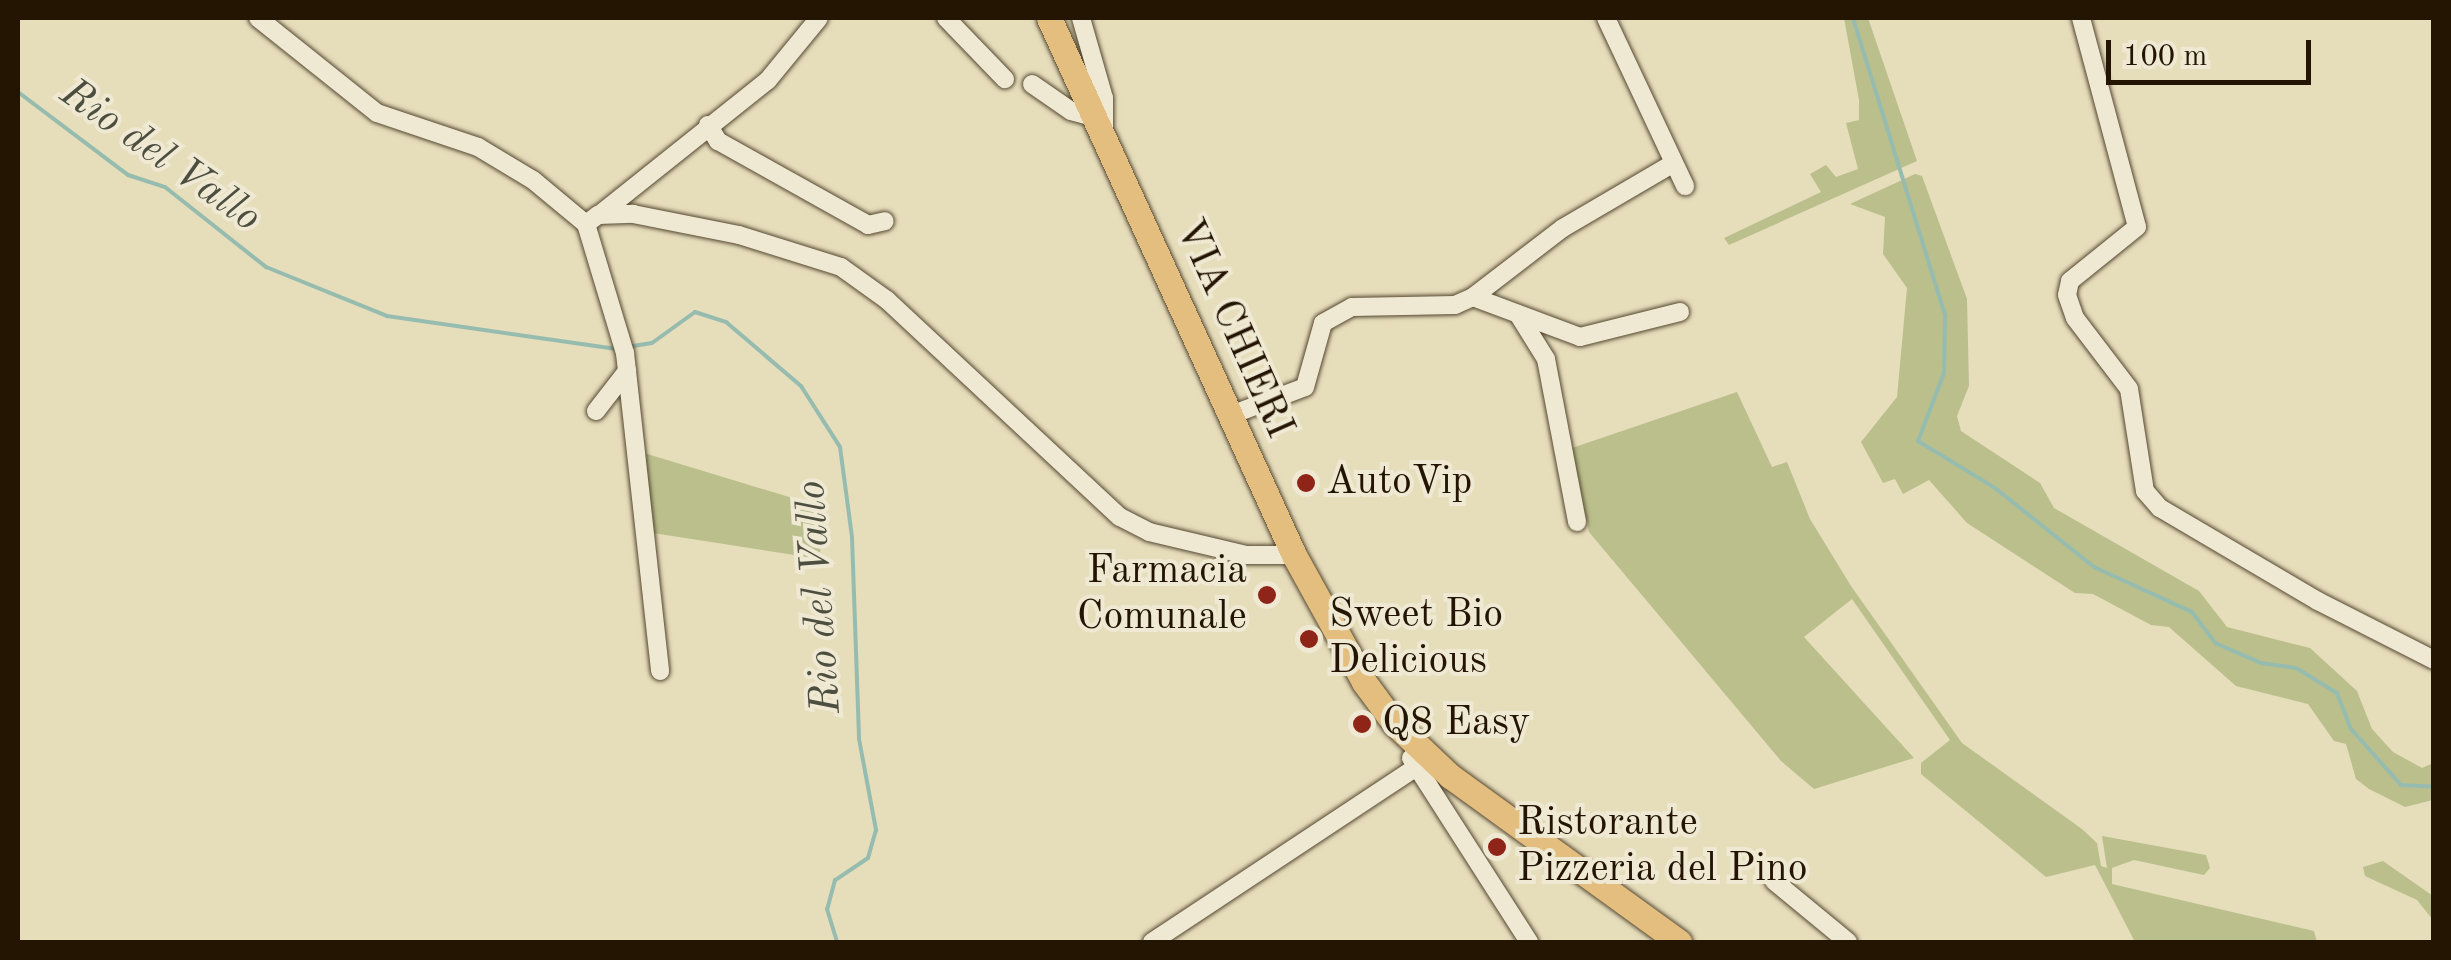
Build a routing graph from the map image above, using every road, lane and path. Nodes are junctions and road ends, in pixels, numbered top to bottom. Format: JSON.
{"nodes":[{"id":1,"x":258,"y":18,"type":"edge"},
{"id":2,"x":819,"y":18,"type":"edge"},
{"id":3,"x":946,"y":18,"type":"edge"},
{"id":4,"x":1049,"y":18,"type":"edge"},
{"id":5,"x":1081,"y":18,"type":"edge"},
{"id":6,"x":1606,"y":18,"type":"edge"},
{"id":7,"x":2081,"y":18,"type":"edge"},
{"id":8,"x":1005,"y":80,"type":"dead end"},
{"id":9,"x":1032,"y":84,"type":"dead end"},
{"id":10,"x":708,"y":125,"type":"junction"},
{"id":11,"x":1100,"y":125,"type":"junction"},
{"id":12,"x":1672,"y":164,"type":"junction"},
{"id":13,"x":1686,"y":186,"type":"dead end"},
{"id":14,"x":592,"y":220,"type":"junction"},
{"id":15,"x":885,"y":221,"type":"dead end"},
{"id":16,"x":1474,"y":297,"type":"junction"},
{"id":17,"x":1680,"y":312,"type":"dead end"},
{"id":18,"x":1517,"y":314,"type":"junction"},
{"id":19,"x":627,"y":371,"type":"junction"},
{"id":20,"x":596,"y":411,"type":"dead end"},
{"id":21,"x":1231,"y":415,"type":"junction"},
{"id":22,"x":1577,"y":522,"type":"dead end"},
{"id":23,"x":1294,"y":554,"type":"junction"},
{"id":24,"x":2434,"y":660,"type":"edge"},
{"id":25,"x":660,"y":671,"type":"dead end"},
{"id":26,"x":1422,"y":763,"type":"junction"},
{"id":27,"x":1774,"y":881,"type":"dead end"},
{"id":28,"x":1152,"y":942,"type":"edge"},
{"id":29,"x":1529,"y":942,"type":"edge"},
{"id":30,"x":1679,"y":942,"type":"edge"},
{"id":31,"x":1848,"y":942,"type":"edge"}],
"edges":[{"from":1,"to":14,"type":"street"},
{"from":2,"to":10,"type":"street"},
{"from":3,"to":8,"type":"street"},
{"from":4,"to":11,"type":"main road","name":"VIA CHIERI"},
{"from":5,"to":11,"type":"street"},
{"from":6,"to":12,"type":"street"},
{"from":7,"to":24,"type":"street"},
{"from":9,"to":11,"type":"street"},
{"from":10,"to":14,"type":"street"},
{"from":10,"to":15,"type":"street"},
{"from":11,"to":21,"type":"main road","name":"VIA CHIERI"},
{"from":12,"to":13,"type":"street"},
{"from":12,"to":16,"type":"street"},
{"from":14,"to":19,"type":"street"},
{"from":14,"to":23,"type":"street"},
{"from":16,"to":18,"type":"street"},
{"from":16,"to":21,"type":"street"},
{"from":17,"to":18,"type":"street"},
{"from":18,"to":22,"type":"street"},
{"from":19,"to":20,"type":"street"},
{"from":19,"to":25,"type":"street"},
{"from":21,"to":23,"type":"main road","name":"VIA CHIERI"},
{"from":23,"to":26,"type":"main road","name":"VIA CHIERI"},
{"from":26,"to":28,"type":"street"},
{"from":26,"to":29,"type":"street"},
{"from":26,"to":30,"type":"main road","name":"VIA CHIERI"},
{"from":27,"to":31,"type":"street"}]}
